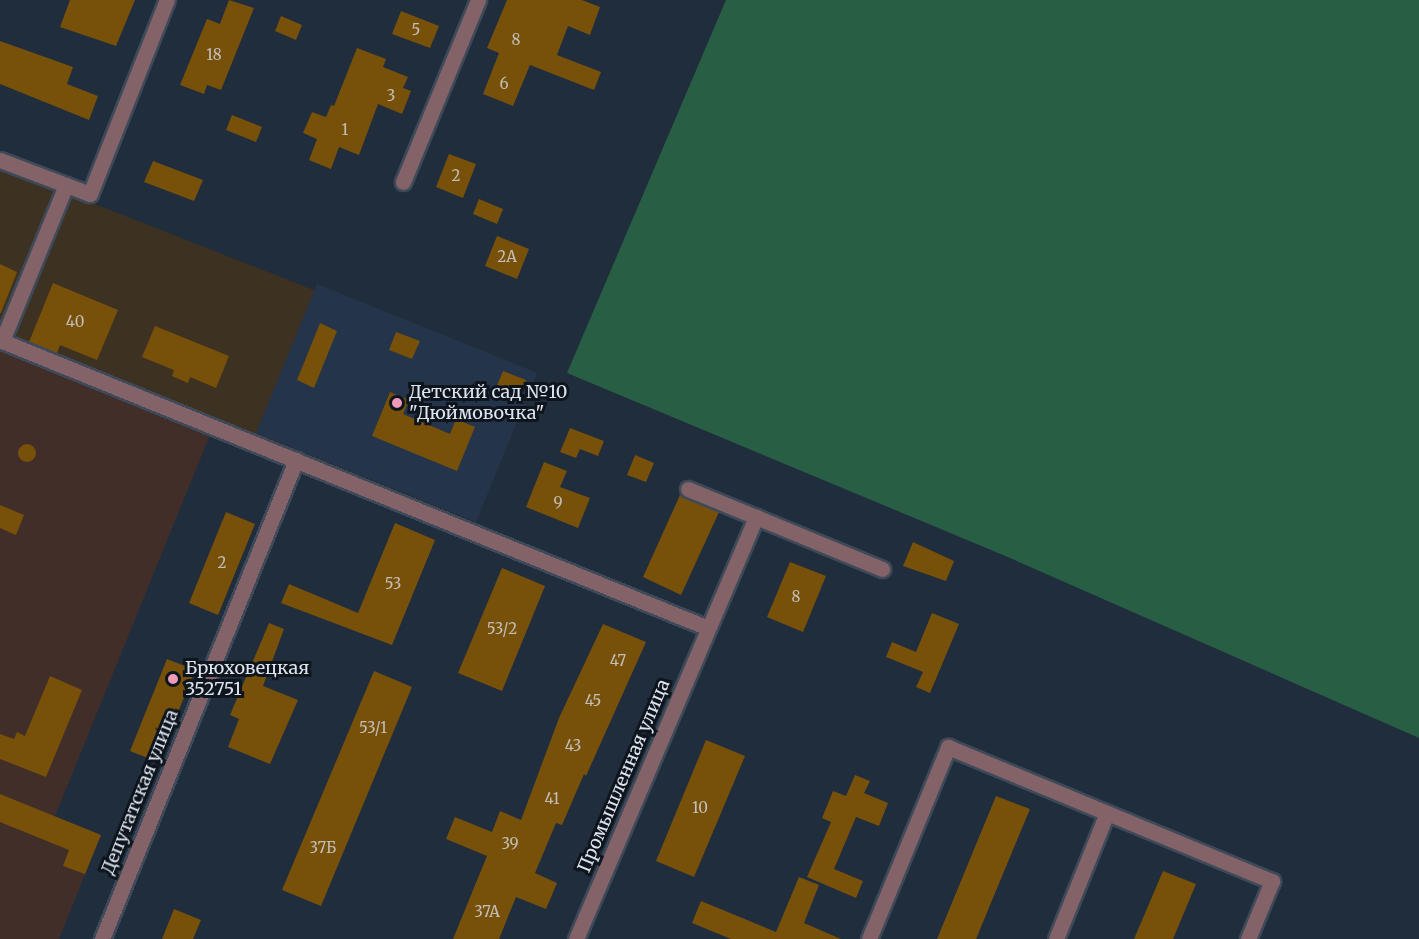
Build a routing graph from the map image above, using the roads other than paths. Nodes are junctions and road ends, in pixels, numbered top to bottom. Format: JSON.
{"nodes":[{"id":1,"x":167,"y":0,"type":"edge"},
{"id":2,"x":478,"y":0,"type":"edge"},
{"id":3,"x":0,"y":160,"type":"edge"},
{"id":4,"x":403,"y":182,"type":"dead end"},
{"id":5,"x":66,"y":185,"type":"junction"},
{"id":6,"x":296,"y":460,"type":"junction"},
{"id":7,"x":688,"y":489,"type":"dead end"},
{"id":8,"x":756,"y":517,"type":"junction"},
{"id":9,"x":882,"y":569,"type":"dead end"},
{"id":10,"x":708,"y":628,"type":"junction"},
{"id":11,"x":1107,"y":813,"type":"junction"},
{"id":12,"x":102,"y":939,"type":"edge"},
{"id":13,"x":576,"y":939,"type":"edge"},
{"id":14,"x":869,"y":939,"type":"edge"},
{"id":15,"x":1056,"y":939,"type":"edge"},
{"id":16,"x":1248,"y":939,"type":"edge"}],
"edges":[{"from":1,"to":5,"type":"street"},
{"from":2,"to":4,"type":"street"},
{"from":3,"to":5,"type":"street"},
{"from":5,"to":6,"type":"street"},
{"from":6,"to":10,"type":"street"},
{"from":6,"to":12,"type":"street","name":"Депутатская улица"},
{"from":7,"to":8,"type":"street"},
{"from":8,"to":9,"type":"street"},
{"from":8,"to":10,"type":"street","name":"Промышленная улица"},
{"from":10,"to":13,"type":"street","name":"Промышленная улица"},
{"from":11,"to":14,"type":"street"},
{"from":11,"to":15,"type":"street"},
{"from":11,"to":16,"type":"street"}]}
